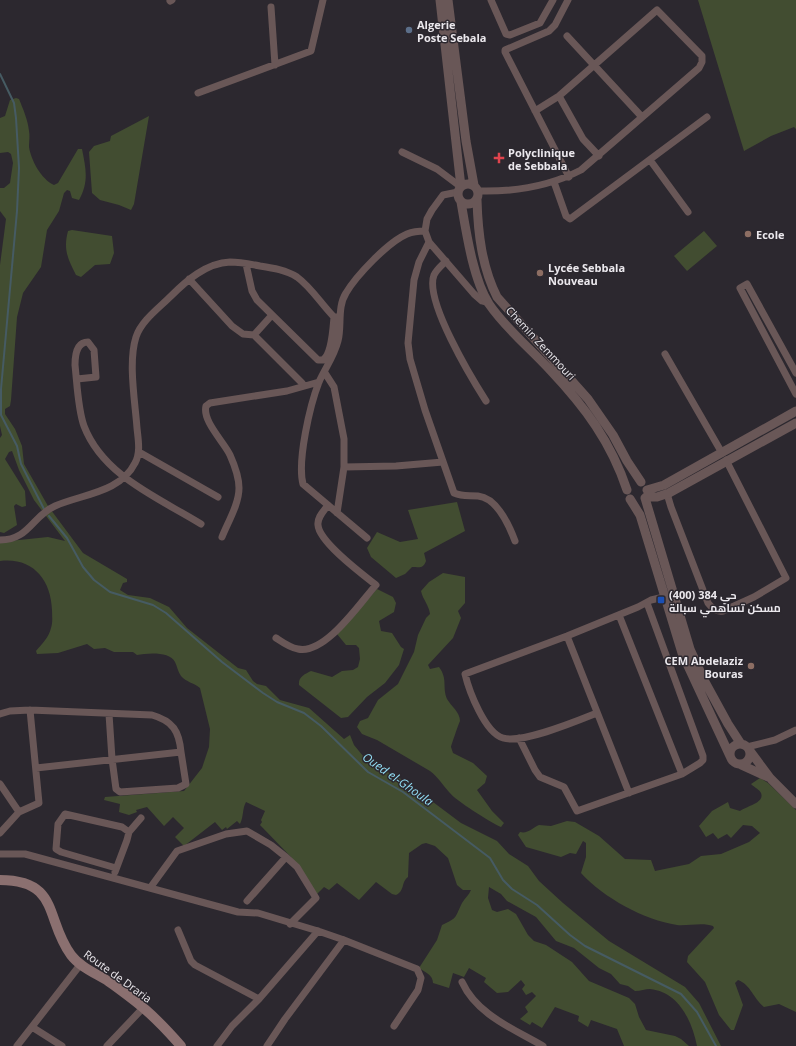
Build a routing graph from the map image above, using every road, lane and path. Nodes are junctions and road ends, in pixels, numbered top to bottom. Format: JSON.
{"nodes":[{"id":1,"x":323,"y":0,"type":"edge"},
{"id":2,"x":440,"y":0,"type":"edge"},
{"id":3,"x":448,"y":0,"type":"edge"},
{"id":4,"x":491,"y":0,"type":"edge"},
{"id":5,"x":553,"y":0,"type":"edge"},
{"id":6,"x":568,"y":0,"type":"edge"},
{"id":7,"x":271,"y":7,"type":"dead end"},
{"id":8,"x":567,"y":36,"type":"dead end"},
{"id":9,"x":275,"y":65,"type":"junction"},
{"id":10,"x":595,"y":66,"type":"junction"},
{"id":11,"x":198,"y":93,"type":"dead end"},
{"id":12,"x":559,"y":96,"type":"junction"},
{"id":13,"x":535,"y":112,"type":"junction"},
{"id":14,"x":642,"y":117,"type":"junction"},
{"id":15,"x":707,"y":117,"type":"dead end"},
{"id":16,"x":402,"y":152,"type":"dead end"},
{"id":17,"x":599,"y":156,"type":"junction"},
{"id":18,"x":650,"y":160,"type":"junction"},
{"id":19,"x":568,"y":177,"type":"junction"},
{"id":20,"x":554,"y":182,"type":"junction"},
{"id":21,"x":477,"y":192,"type":"junction"},
{"id":22,"x":460,"y":194,"type":"junction"},
{"id":23,"x":688,"y":212,"type":"dead end"},
{"id":24,"x":424,"y":231,"type":"junction"},
{"id":25,"x":429,"y":242,"type":"junction"},
{"id":26,"x":446,"y":261,"type":"junction"},
{"id":27,"x":246,"y":264,"type":"junction"},
{"id":28,"x":189,"y":279,"type":"junction"},
{"id":29,"x":488,"y":303,"type":"junction"},
{"id":30,"x":272,"y":315,"type":"junction"},
{"id":31,"x":337,"y":317,"type":"junction"},
{"id":32,"x":254,"y":335,"type":"junction"},
{"id":33,"x":665,"y":354,"type":"dead end"},
{"id":34,"x":325,"y":373,"type":"junction"},
{"id":35,"x":796,"y":373,"type":"edge"},
{"id":36,"x":77,"y":379,"type":"junction"},
{"id":37,"x":319,"y":382,"type":"junction"},
{"id":38,"x":302,"y":383,"type":"dead end"},
{"id":39,"x":796,"y":394,"type":"edge"},
{"id":40,"x":486,"y":401,"type":"dead end"},
{"id":41,"x":796,"y":411,"type":"edge"},
{"id":42,"x":796,"y":423,"type":"edge"},
{"id":43,"x":139,"y":452,"type":"junction"},
{"id":44,"x":724,"y":457,"type":"junction"},
{"id":45,"x":443,"y":462,"type":"junction"},
{"id":46,"x":344,"y":467,"type":"junction"},
{"id":47,"x":124,"y":477,"type":"junction"},
{"id":48,"x":627,"y":490,"type":"junction"},
{"id":49,"x":645,"y":492,"type":"junction"},
{"id":50,"x":670,"y":492,"type":"junction"},
{"id":51,"x":218,"y":497,"type":"dead end"},
{"id":52,"x":630,"y":499,"type":"junction"},
{"id":53,"x":328,"y":505,"type":"junction"},
{"id":54,"x":337,"y":513,"type":"junction"},
{"id":55,"x":201,"y":524,"type":"dead end"},
{"id":56,"x":222,"y":537,"type":"dead end"},
{"id":57,"x":367,"y":538,"type":"dead end"},
{"id":58,"x":0,"y":540,"type":"edge"},
{"id":59,"x":515,"y":541,"type":"dead end"},
{"id":60,"x":664,"y":597,"type":"junction"},
{"id":61,"x":647,"y":603,"type":"junction"},
{"id":62,"x":619,"y":615,"type":"junction"},
{"id":63,"x":567,"y":636,"type":"junction"},
{"id":64,"x":276,"y":638,"type":"dead end"},
{"id":65,"x":30,"y":710,"type":"junction"},
{"id":66,"x":597,"y":713,"type":"junction"},
{"id":67,"x":0,"y":714,"type":"edge"},
{"id":68,"x":109,"y":714,"type":"junction"},
{"id":69,"x":796,"y":730,"type":"edge"},
{"id":70,"x":519,"y":738,"type":"junction"},
{"id":71,"x":746,"y":748,"type":"junction"},
{"id":72,"x":181,"y":752,"type":"junction"},
{"id":73,"x":730,"y":756,"type":"junction"},
{"id":74,"x":112,"y":760,"type":"junction"},
{"id":75,"x":739,"y":764,"type":"junction"},
{"id":76,"x":36,"y":768,"type":"junction"},
{"id":77,"x":682,"y":774,"type":"junction"},
{"id":78,"x":770,"y":778,"type":"junction"},
{"id":79,"x":0,"y":784,"type":"edge"},
{"id":80,"x":629,"y":793,"type":"junction"},
{"id":81,"x":796,"y":804,"type":"edge"},
{"id":82,"x":18,"y":812,"type":"junction"},
{"id":83,"x":141,"y":818,"type":"dead end"},
{"id":84,"x":0,"y":832,"type":"edge"},
{"id":85,"x":129,"y":832,"type":"junction"},
{"id":86,"x":0,"y":854,"type":"edge"},
{"id":87,"x":286,"y":857,"type":"junction"},
{"id":88,"x":116,"y":868,"type":"junction"},
{"id":89,"x":113,"y":878,"type":"junction"},
{"id":90,"x":0,"y":880,"type":"edge"},
{"id":91,"x":150,"y":888,"type":"junction"},
{"id":92,"x":247,"y":900,"type":"dead end"},
{"id":93,"x":290,"y":924,"type":"junction"},
{"id":94,"x":178,"y":930,"type":"dead end"},
{"id":95,"x":318,"y":931,"type":"junction"},
{"id":96,"x":344,"y":940,"type":"junction"},
{"id":97,"x":80,"y":965,"type":"junction"},
{"id":98,"x":462,"y":982,"type":"dead end"},
{"id":99,"x":258,"y":999,"type":"junction"},
{"id":100,"x":143,"y":1008,"type":"junction"},
{"id":101,"x":394,"y":1026,"type":"dead end"},
{"id":102,"x":32,"y":1027,"type":"junction"},
{"id":103,"x":17,"y":1046,"type":"edge"},
{"id":104,"x":62,"y":1046,"type":"edge"},
{"id":105,"x":107,"y":1046,"type":"edge"},
{"id":106,"x":181,"y":1046,"type":"edge"},
{"id":107,"x":217,"y":1046,"type":"edge"},
{"id":108,"x":268,"y":1046,"type":"edge"},
{"id":109,"x":543,"y":1046,"type":"edge"}],
"edges":[{"from":1,"to":9,"type":"street"},
{"from":2,"to":22,"type":"street","name":"Chemin Zemmouri"},
{"from":3,"to":21,"type":"street","name":"Chemin Zemmouri"},
{"from":4,"to":5,"type":"street"},
{"from":6,"to":13,"type":"street"},
{"from":7,"to":9,"type":"street"},
{"from":8,"to":10,"type":"street"},
{"from":9,"to":11,"type":"street"},
{"from":10,"to":12,"type":"street"},
{"from":10,"to":14,"type":"street"},
{"from":10,"to":14,"type":"street"},
{"from":12,"to":13,"type":"street"},
{"from":12,"to":17,"type":"street"},
{"from":13,"to":19,"type":"street"},
{"from":14,"to":17,"type":"street"},
{"from":15,"to":18,"type":"street"},
{"from":16,"to":22,"type":"street"},
{"from":17,"to":19,"type":"street"},
{"from":18,"to":20,"type":"street"},
{"from":18,"to":23,"type":"street"},
{"from":19,"to":20,"type":"street"},
{"from":20,"to":21,"type":"street"},
{"from":21,"to":22,"type":"street"},
{"from":21,"to":22,"type":"street"},
{"from":21,"to":49,"type":"street","name":"Chemin Zemmouri"},
{"from":22,"to":24,"type":"street"},
{"from":22,"to":29,"type":"street","name":"Chemin Zemmouri"},
{"from":24,"to":25,"type":"street"},
{"from":24,"to":31,"type":"street"},
{"from":25,"to":26,"type":"street"},
{"from":25,"to":45,"type":"street"},
{"from":26,"to":29,"type":"street"},
{"from":26,"to":40,"type":"street"},
{"from":27,"to":28,"type":"street"},
{"from":27,"to":30,"type":"street"},
{"from":27,"to":31,"type":"street"},
{"from":28,"to":32,"type":"street"},
{"from":28,"to":43,"type":"street"},
{"from":29,"to":48,"type":"street","name":"Chemin Zemmouri"},
{"from":30,"to":31,"type":"street"},
{"from":30,"to":32,"type":"street"},
{"from":31,"to":34,"type":"street"},
{"from":32,"to":38,"type":"street"},
{"from":33,"to":44,"type":"street"},
{"from":34,"to":37,"type":"street"},
{"from":34,"to":46,"type":"street"},
{"from":35,"to":39,"type":"street"},
{"from":36,"to":36,"type":"street"},
{"from":36,"to":47,"type":"street"},
{"from":37,"to":53,"type":"street"},
{"from":37,"to":56,"type":"street"},
{"from":41,"to":44,"type":"street"},
{"from":42,"to":44,"type":"street"},
{"from":43,"to":47,"type":"street"},
{"from":43,"to":51,"type":"street"},
{"from":44,"to":49,"type":"street"},
{"from":44,"to":50,"type":"street"},
{"from":44,"to":50,"type":"street"},
{"from":45,"to":46,"type":"street"},
{"from":45,"to":59,"type":"street"},
{"from":46,"to":54,"type":"street"},
{"from":47,"to":55,"type":"street"},
{"from":47,"to":58,"type":"street"},
{"from":48,"to":49,"type":"street"},
{"from":48,"to":52,"type":"street","name":"Chemin Zemmouri"},
{"from":49,"to":50,"type":"street"},
{"from":49,"to":52,"type":"street"},
{"from":49,"to":71,"type":"street","name":"Chemin Zemmouri"},
{"from":52,"to":60,"type":"street"},
{"from":53,"to":54,"type":"street"},
{"from":53,"to":64,"type":"street"},
{"from":54,"to":57,"type":"street"},
{"from":60,"to":61,"type":"street"},
{"from":60,"to":73,"type":"street"},
{"from":61,"to":62,"type":"street"},
{"from":61,"to":77,"type":"street"},
{"from":62,"to":63,"type":"street"},
{"from":62,"to":77,"type":"street"},
{"from":63,"to":66,"type":"street"},
{"from":63,"to":70,"type":"street"},
{"from":65,"to":67,"type":"street"},
{"from":65,"to":68,"type":"street"},
{"from":65,"to":76,"type":"street"},
{"from":66,"to":70,"type":"street"},
{"from":66,"to":80,"type":"street"},
{"from":68,"to":72,"type":"street"},
{"from":68,"to":74,"type":"street"},
{"from":69,"to":71,"type":"street"},
{"from":70,"to":80,"type":"street"},
{"from":71,"to":73,"type":"street"},
{"from":71,"to":75,"type":"street"},
{"from":71,"to":78,"type":"street","name":"Chemin Zemmouri"},
{"from":72,"to":74,"type":"street"},
{"from":72,"to":74,"type":"street"},
{"from":73,"to":75,"type":"street"},
{"from":74,"to":76,"type":"street"},
{"from":75,"to":78,"type":"street","name":"Chemin Zemmouri"},
{"from":76,"to":82,"type":"street"},
{"from":77,"to":80,"type":"street"},
{"from":78,"to":81,"type":"street","name":"Chemin Zemmouri"},
{"from":79,"to":82,"type":"street"},
{"from":82,"to":84,"type":"street"},
{"from":83,"to":85,"type":"street"},
{"from":85,"to":88,"type":"street"},
{"from":85,"to":88,"type":"street"},
{"from":86,"to":89,"type":"street"},
{"from":87,"to":91,"type":"street"},
{"from":87,"to":92,"type":"street"},
{"from":87,"to":93,"type":"street"},
{"from":88,"to":89,"type":"street"},
{"from":89,"to":91,"type":"street"},
{"from":90,"to":97,"type":"main road","name":"Route de Draria"},
{"from":91,"to":93,"type":"street"},
{"from":93,"to":95,"type":"street"},
{"from":94,"to":99,"type":"street"},
{"from":95,"to":96,"type":"street"},
{"from":95,"to":99,"type":"street"},
{"from":96,"to":101,"type":"street"},
{"from":96,"to":108,"type":"street"},
{"from":97,"to":100,"type":"main road","name":"Route de Draria"},
{"from":97,"to":102,"type":"street"},
{"from":98,"to":109,"type":"street"},
{"from":99,"to":107,"type":"street"},
{"from":100,"to":105,"type":"street"},
{"from":100,"to":106,"type":"main road","name":"Route de Draria"},
{"from":102,"to":103,"type":"street"},
{"from":102,"to":104,"type":"street"}]}
